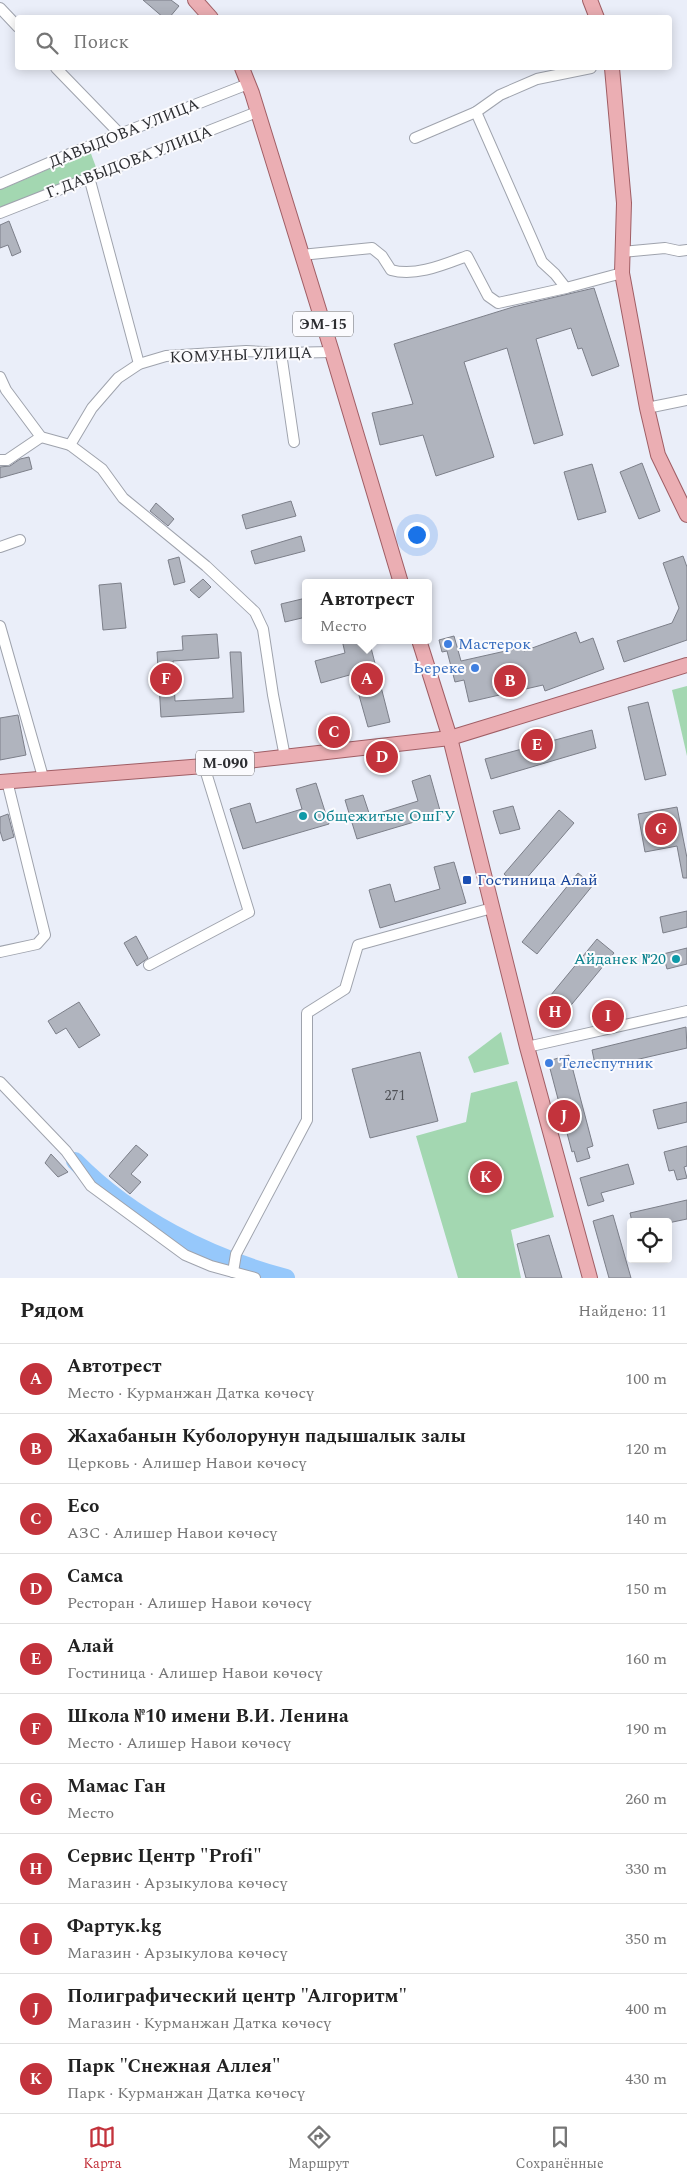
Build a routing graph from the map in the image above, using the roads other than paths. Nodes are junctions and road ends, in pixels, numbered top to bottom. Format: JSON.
{"nodes":[{"id":1,"x":195,"y":0,"type":"edge"},
{"id":2,"x":590,"y":0,"type":"edge"},
{"id":3,"x":0,"y":8,"type":"edge"},
{"id":4,"x":208,"y":15,"type":"edge"},
{"id":5,"x":596,"y":15,"type":"edge"},
{"id":6,"x":15,"y":24,"type":"edge"},
{"id":7,"x":58,"y":70,"type":"edge"},
{"id":8,"x":243,"y":70,"type":"edge"},
{"id":9,"x":581,"y":70,"type":"edge"},
{"id":10,"x":612,"y":70,"type":"edge"},
{"id":11,"x":248,"y":84,"type":"junction"},
{"id":12,"x":257,"y":112,"type":"junction"},
{"id":13,"x":476,"y":112,"type":"junction"},
{"id":14,"x":120,"y":134,"type":"junction"},
{"id":15,"x":415,"y":138,"type":"dead end"},
{"id":16,"x":89,"y":177,"type":"junction"},
{"id":17,"x":0,"y":184,"type":"edge"},
{"id":18,"x":0,"y":213,"type":"edge"},
{"id":19,"x":687,"y":250,"type":"edge"},
{"id":20,"x":622,"y":252,"type":"junction"},
{"id":21,"x":301,"y":255,"type":"junction"},
{"id":22,"x":622,"y":273,"type":"junction"},
{"id":23,"x":566,"y":288,"type":"junction"},
{"id":24,"x":332,"y":352,"type":"junction"},
{"id":25,"x":280,"y":353,"type":"junction"},
{"id":26,"x":139,"y":364,"type":"junction"},
{"id":27,"x":0,"y":377,"type":"edge"},
{"id":28,"x":687,"y":400,"type":"edge"},
{"id":29,"x":647,"y":408,"type":"junction"},
{"id":30,"x":41,"y":436,"type":"junction"},
{"id":31,"x":294,"y":442,"type":"dead end"},
{"id":32,"x":70,"y":445,"type":"junction"},
{"id":33,"x":0,"y":460,"type":"edge"},
{"id":34,"x":687,"y":515,"type":"edge"},
{"id":35,"x":20,"y":540,"type":"dead end"},
{"id":36,"x":0,"y":547,"type":"edge"},
{"id":37,"x":400,"y":579,"type":"edge"},
{"id":38,"x":0,"y":626,"type":"edge"},
{"id":39,"x":420,"y":644,"type":"edge"},
{"id":40,"x":687,"y":665,"type":"edge"},
{"id":41,"x":450,"y":738,"type":"junction"},
{"id":42,"x":285,"y":757,"type":"junction"},
{"id":43,"x":204,"y":766,"type":"junction"},
{"id":44,"x":43,"y":777,"type":"junction"},
{"id":45,"x":4,"y":781,"type":"edge"},
{"id":46,"x":492,"y":908,"type":"junction"},
{"id":47,"x":0,"y":952,"type":"edge"},
{"id":48,"x":148,"y":966,"type":"dead end"},
{"id":49,"x":687,"y":1011,"type":"edge"},
{"id":50,"x":527,"y":1047,"type":"junction"},
{"id":51,"x":0,"y":1082,"type":"edge"},
{"id":52,"x":234,"y":1263,"type":"junction"},
{"id":53,"x":255,"y":1278,"type":"edge"},
{"id":54,"x":590,"y":1278,"type":"edge"}],
"edges":[{"from":1,"to":4,"type":"main road"},
{"from":2,"to":5,"type":"main road"},
{"from":3,"to":6,"type":"street"},
{"from":7,"to":14,"type":"street"},
{"from":8,"to":11,"type":"main road","number":"ЭМ-15"},
{"from":9,"to":13,"type":"street"},
{"from":10,"to":20,"type":"main road"},
{"from":11,"to":12,"type":"main road","number":"ЭМ-15"},
{"from":11,"to":14,"type":"street","name":"ДАВЫДОВА УЛИЦА"},
{"from":12,"to":16,"type":"street","name":"Г. ДАВЫДОВА УЛИЦА"},
{"from":12,"to":21,"type":"main road","number":"ЭМ-15"},
{"from":13,"to":15,"type":"street"},
{"from":13,"to":23,"type":"street"},
{"from":14,"to":17,"type":"street","name":"ДАВЫДОВА УЛИЦА"},
{"from":16,"to":18,"type":"street","name":"Г. ДАВЫДОВА УЛИЦА"},
{"from":16,"to":26,"type":"street"},
{"from":19,"to":20,"type":"street"},
{"from":20,"to":22,"type":"main road"},
{"from":21,"to":23,"type":"street"},
{"from":21,"to":24,"type":"main road","number":"ЭМ-15"},
{"from":22,"to":23,"type":"street"},
{"from":22,"to":29,"type":"main road"},
{"from":24,"to":25,"type":"street","name":"КОМУНЫ УЛИЦА"},
{"from":24,"to":37,"type":"main road","number":"ЭМ-15"},
{"from":25,"to":26,"type":"street","name":"КОМУНЫ УЛИЦА"},
{"from":25,"to":31,"type":"street"},
{"from":26,"to":32,"type":"street","name":"КОМУНЫ УЛИЦА"},
{"from":27,"to":30,"type":"street"},
{"from":28,"to":29,"type":"street"},
{"from":29,"to":34,"type":"main road"},
{"from":30,"to":32,"type":"street"},
{"from":30,"to":33,"type":"street"},
{"from":32,"to":42,"type":"street"},
{"from":35,"to":36,"type":"street"},
{"from":38,"to":44,"type":"street"},
{"from":39,"to":41,"type":"main road"},
{"from":40,"to":41,"type":"main road"},
{"from":41,"to":42,"type":"main road","number":"М-090"},
{"from":41,"to":46,"type":"main road"},
{"from":42,"to":43,"type":"main road","number":"М-090"},
{"from":43,"to":44,"type":"main road","number":"М-090"},
{"from":43,"to":48,"type":"street"},
{"from":44,"to":45,"type":"main road","number":"М-090"},
{"from":45,"to":47,"type":"street"},
{"from":46,"to":50,"type":"main road"},
{"from":46,"to":52,"type":"street"},
{"from":49,"to":50,"type":"street"},
{"from":50,"to":54,"type":"main road"},
{"from":51,"to":52,"type":"street"},
{"from":52,"to":53,"type":"street"}]}
